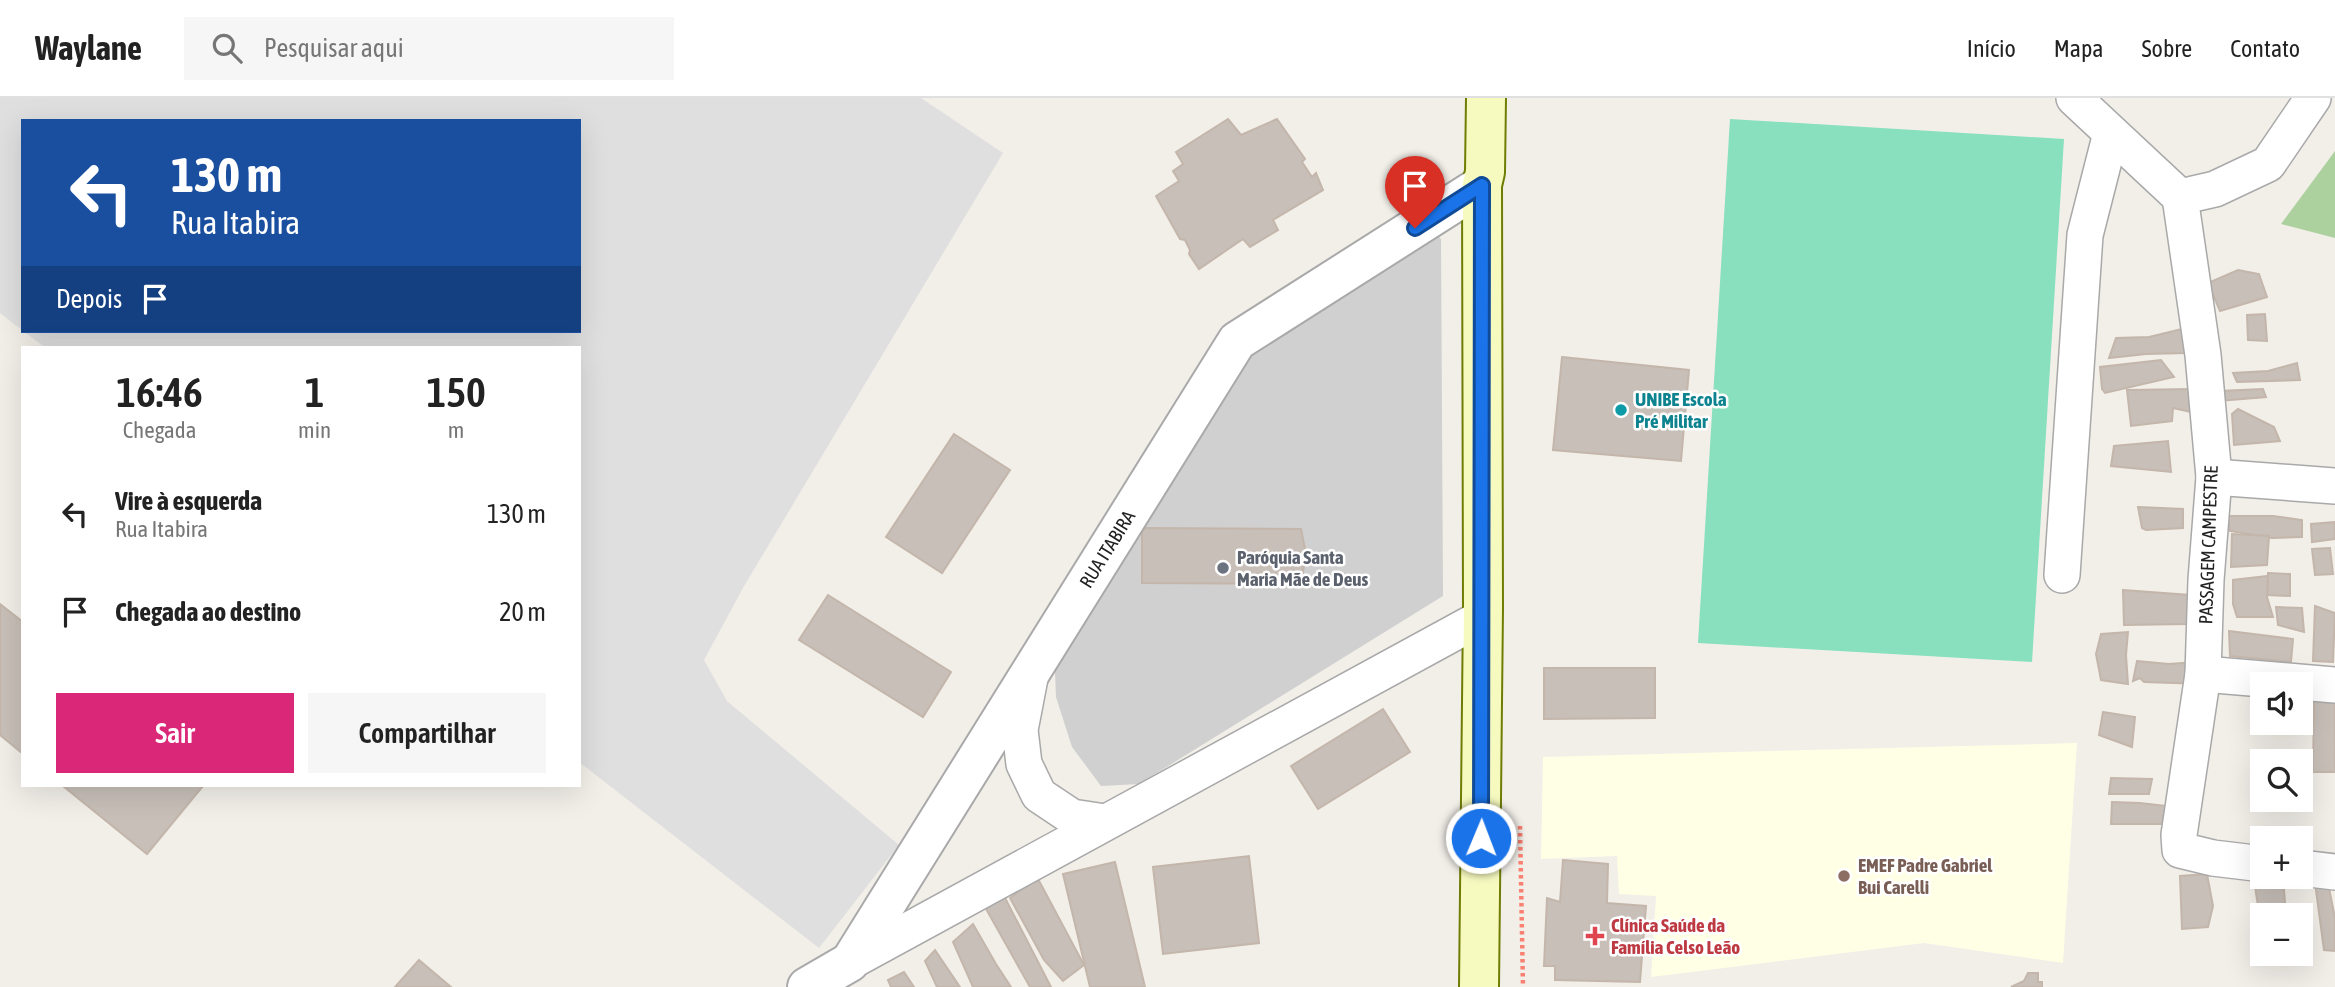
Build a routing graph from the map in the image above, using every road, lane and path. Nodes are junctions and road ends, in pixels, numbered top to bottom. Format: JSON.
{"nodes":[{"id":1,"x":1486,"y":98,"type":"edge"},
{"id":2,"x":2074,"y":98,"type":"edge"},
{"id":3,"x":2313,"y":98,"type":"edge"},
{"id":4,"x":2111,"y":133,"type":"junction"},
{"id":5,"x":1482,"y":185,"type":"junction"},
{"id":6,"x":2180,"y":197,"type":"junction"},
{"id":7,"x":2214,"y":477,"type":"junction"},
{"id":8,"x":2335,"y":486,"type":"edge"},
{"id":9,"x":2062,"y":575,"type":"dead end"},
{"id":10,"x":1483,"y":617,"type":"junction"},
{"id":11,"x":1031,"y":671,"type":"junction"},
{"id":12,"x":2203,"y":674,"type":"junction"},
{"id":13,"x":2335,"y":685,"type":"edge"},
{"id":14,"x":1105,"y":822,"type":"junction"},
{"id":15,"x":2250,"y":862,"type":"edge"},
{"id":16,"x":2313,"y":869,"type":"edge"},
{"id":17,"x":2335,"y":872,"type":"edge"},
{"id":18,"x":850,"y":962,"type":"junction"},
{"id":19,"x":807,"y":987,"type":"edge"},
{"id":20,"x":1479,"y":987,"type":"edge"}],
"edges":[{"from":1,"to":5,"type":"main road"},
{"from":2,"to":4,"type":"street"},
{"from":3,"to":6,"type":"street"},
{"from":4,"to":6,"type":"street"},
{"from":4,"to":9,"type":"street"},
{"from":5,"to":10,"type":"main road"},
{"from":5,"to":11,"type":"street","name":"RUA ITABIRA"},
{"from":6,"to":7,"type":"street","name":"PASSAGEM CAMPESTRE"},
{"from":7,"to":8,"type":"street"},
{"from":7,"to":12,"type":"street","name":"PASSAGEM CAMPESTRE"},
{"from":10,"to":14,"type":"street"},
{"from":10,"to":20,"type":"main road"},
{"from":11,"to":14,"type":"street"},
{"from":11,"to":18,"type":"street","name":"RUA ITABIRA"},
{"from":12,"to":13,"type":"street"},
{"from":12,"to":15,"type":"street","name":"PASSAGEM CAMPESTRE"},
{"from":14,"to":18,"type":"street"},
{"from":16,"to":17,"type":"street"},
{"from":18,"to":19,"type":"street","name":"RUA ITABIRA"}]}
